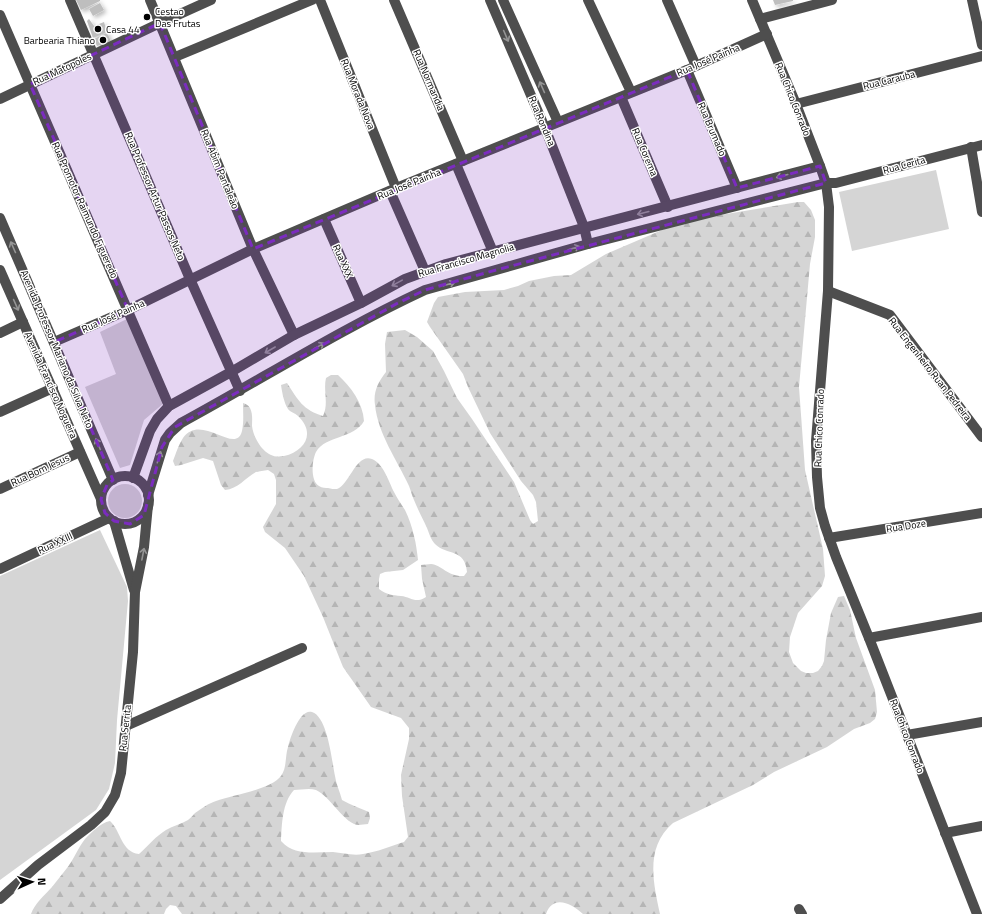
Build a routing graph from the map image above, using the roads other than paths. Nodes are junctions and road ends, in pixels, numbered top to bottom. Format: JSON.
{"nodes":[{"id":1,"x":70,"y":0,"type":"edge"},
{"id":2,"x":150,"y":0,"type":"edge"},
{"id":3,"x":212,"y":0,"type":"edge"},
{"id":4,"x":312,"y":0,"type":"edge"},
{"id":5,"x":320,"y":0,"type":"edge"},
{"id":6,"x":394,"y":0,"type":"edge"},
{"id":7,"x":490,"y":0,"type":"edge"},
{"id":8,"x":503,"y":0,"type":"edge"},
{"id":9,"x":588,"y":0,"type":"edge"},
{"id":10,"x":667,"y":0,"type":"edge"},
{"id":11,"x":752,"y":0,"type":"edge"},
{"id":12,"x":832,"y":0,"type":"edge"},
{"id":13,"x":972,"y":0,"type":"edge"},
{"id":14,"x":0,"y":15,"type":"edge"},
{"id":15,"x":760,"y":19,"type":"junction"},
{"id":16,"x":160,"y":22,"type":"junction"},
{"id":17,"x":767,"y":34,"type":"junction"},
{"id":18,"x":982,"y":45,"type":"edge"},
{"id":19,"x":94,"y":55,"type":"junction"},
{"id":20,"x":982,"y":56,"type":"edge"},
{"id":21,"x":175,"y":57,"type":"junction"},
{"id":22,"x":691,"y":68,"type":"junction"},
{"id":23,"x":30,"y":84,"type":"junction"},
{"id":24,"x":626,"y":94,"type":"junction"},
{"id":25,"x":0,"y":99,"type":"edge"},
{"id":26,"x":796,"y":104,"type":"junction"},
{"id":27,"x":558,"y":122,"type":"junction"},
{"id":28,"x":545,"y":128,"type":"junction"},
{"id":29,"x":982,"y":145,"type":"edge"},
{"id":30,"x":971,"y":148,"type":"junction"},
{"id":31,"x":460,"y":163,"type":"junction"},
{"id":32,"x":820,"y":166,"type":"junction"},
{"id":33,"x":826,"y":183,"type":"junction"},
{"id":34,"x":737,"y":188,"type":"junction"},
{"id":35,"x":393,"y":189,"type":"junction"},
{"id":36,"x":668,"y":207,"type":"junction"},
{"id":37,"x":982,"y":212,"type":"edge"},
{"id":38,"x":0,"y":218,"type":"edge"},
{"id":39,"x":324,"y":219,"type":"junction"},
{"id":40,"x":584,"y":227,"type":"junction"},
{"id":41,"x":588,"y":244,"type":"junction"},
{"id":42,"x":253,"y":249,"type":"junction"},
{"id":43,"x":493,"y":252,"type":"junction"},
{"id":44,"x":0,"y":270,"type":"edge"},
{"id":45,"x":425,"y":271,"type":"junction"},
{"id":46,"x":190,"y":279,"type":"junction"},
{"id":47,"x":828,"y":291,"type":"junction"},
{"id":48,"x":361,"y":303,"type":"junction"},
{"id":49,"x":128,"y":310,"type":"junction"},
{"id":50,"x":23,"y":322,"type":"junction"},
{"id":51,"x":0,"y":333,"type":"edge"},
{"id":52,"x":294,"y":335,"type":"junction"},
{"id":53,"x":54,"y":342,"type":"junction"},
{"id":54,"x":231,"y":372,"type":"junction"},
{"id":55,"x":53,"y":388,"type":"junction"},
{"id":56,"x":240,"y":391,"type":"junction"},
{"id":57,"x":169,"y":406,"type":"junction"},
{"id":58,"x":0,"y":412,"type":"edge"},
{"id":59,"x":982,"y":437,"type":"edge"},
{"id":60,"x":80,"y":452,"type":"junction"},
{"id":61,"x":133,"y":478,"type":"junction"},
{"id":62,"x":113,"y":480,"type":"junction"},
{"id":63,"x":0,"y":489,"type":"edge"},
{"id":64,"x":148,"y":495,"type":"junction"},
{"id":65,"x":101,"y":500,"type":"junction"},
{"id":66,"x":148,"y":505,"type":"junction"},
{"id":67,"x":982,"y":513,"type":"edge"},
{"id":68,"x":111,"y":519,"type":"junction"},
{"id":69,"x":829,"y":538,"type":"junction"},
{"id":70,"x":0,"y":569,"type":"edge"},
{"id":71,"x":135,"y":592,"type":"junction"},
{"id":72,"x":982,"y":617,"type":"edge"},
{"id":73,"x":869,"y":638,"type":"junction"},
{"id":74,"x":302,"y":648,"type":"dead end"},
{"id":75,"x":982,"y":722,"type":"edge"},
{"id":76,"x":126,"y":726,"type":"junction"},
{"id":77,"x":907,"y":735,"type":"junction"},
{"id":78,"x":982,"y":826,"type":"edge"},
{"id":79,"x":945,"y":833,"type":"junction"},
{"id":80,"x":0,"y":899,"type":"edge"},
{"id":81,"x":977,"y":914,"type":"edge"}],
"edges":[{"from":1,"to":19,"type":"street","name":"Rua Professor Artur Passos Neto"},
{"from":2,"to":16,"type":"street","name":"Rua Abim Pantaleão"},
{"from":3,"to":16,"type":"street","name":"Rua Matopoles"},
{"from":4,"to":21,"type":"street"},
{"from":5,"to":35,"type":"street","name":"Rua Morada Nova"},
{"from":6,"to":31,"type":"street","name":"Rua Normandia"},
{"from":7,"to":28,"type":"street","name":"Rua Rondina","one_way":true},
{"from":27,"to":8,"type":"street","name":"Rua Rondina","one_way":true},
{"from":9,"to":24,"type":"street","name":"Rua Corema"},
{"from":10,"to":22,"type":"street","name":"Rua Brumado"},
{"from":11,"to":15,"type":"street","name":"Rua Chico Conrado"},
{"from":12,"to":15,"type":"street"},
{"from":13,"to":18,"type":"street"},
{"from":14,"to":23,"type":"street","name":"Rua Promotor Raimundo Figueredo"},
{"from":15,"to":17,"type":"street","name":"Rua Chico Conrado"},
{"from":16,"to":19,"type":"street","name":"Rua Matopoles"},
{"from":16,"to":21,"type":"street","name":"Rua Abim Pantaleão"},
{"from":17,"to":22,"type":"street","name":"Rua José Painha"},
{"from":17,"to":26,"type":"street","name":"Rua Chico Conrado"},
{"from":19,"to":23,"type":"street","name":"Rua Matopoles"},
{"from":19,"to":46,"type":"street","name":"Rua Professor Artur Passos Neto"},
{"from":20,"to":26,"type":"street","name":"Rua Carauba"},
{"from":21,"to":42,"type":"street","name":"Rua Abim Pantaleão"},
{"from":22,"to":24,"type":"street","name":"Rua José Painha"},
{"from":22,"to":34,"type":"street","name":"Rua Brumado"},
{"from":23,"to":25,"type":"street","name":"Rua Matopoles"},
{"from":23,"to":49,"type":"street","name":"Rua Promotor Raimundo Figueredo"},
{"from":24,"to":27,"type":"street","name":"Rua José Painha"},
{"from":24,"to":36,"type":"street","name":"Rua Corema"},
{"from":26,"to":32,"type":"street","name":"Rua Chico Conrado"},
{"from":27,"to":28,"type":"street","name":"Rua José Painha"},
{"from":28,"to":31,"type":"street","name":"Rua José Painha"},
{"from":28,"to":40,"type":"street","name":"Rua Rondina"},
{"from":29,"to":30,"type":"street","name":"Rua Cerita"},
{"from":30,"to":33,"type":"street","name":"Rua Cerita"},
{"from":30,"to":37,"type":"street"},
{"from":31,"to":35,"type":"street","name":"Rua José Painha"},
{"from":31,"to":43,"type":"street","name":"Rua Normandia"},
{"from":32,"to":33,"type":"street","name":"Rua Chico Conrado"},
{"from":32,"to":34,"type":"street","name":"Rua Francisco Magnolia","one_way":true},
{"from":33,"to":41,"type":"street","name":"Rua Francisco Magnolia"},
{"from":33,"to":47,"type":"street","name":"Rua Chico Conrado"},
{"from":34,"to":36,"type":"street","name":"Rua Francisco Magnolia"},
{"from":35,"to":39,"type":"street","name":"Rua José Painha"},
{"from":35,"to":45,"type":"street","name":"Rua Morada Nova"},
{"from":36,"to":40,"type":"street","name":"Rua Francisco Magnolia","one_way":true},
{"from":53,"to":38,"type":"street","name":"Avenida Professor Mariano da Silva Neto","one_way":true},
{"from":39,"to":42,"type":"street","name":"Rua José Painha"},
{"from":39,"to":48,"type":"street","name":"Rua XXX"},
{"from":40,"to":41,"type":"street","name":"Rua Rondina"},
{"from":40,"to":43,"type":"street","name":"Rua Francisco Magnolia"},
{"from":56,"to":41,"type":"street","name":"Rua Francisco Magnolia","one_way":true},
{"from":42,"to":46,"type":"street","name":"Rua José Painha"},
{"from":42,"to":52,"type":"street","name":"Rua Abim Pantaleão"},
{"from":43,"to":45,"type":"street","name":"Rua Francisco Magnolia"},
{"from":44,"to":50,"type":"street","name":"Avenida Francisco Nogueira","one_way":true},
{"from":45,"to":48,"type":"street","name":"Rua Francisco Magnolia","one_way":true},
{"from":46,"to":49,"type":"street","name":"Rua José Painha"},
{"from":46,"to":54,"type":"street","name":"Rua Professor Artur Passos Neto"},
{"from":47,"to":59,"type":"street","name":"Rua Engenheiro Ruan Pedreira"},
{"from":47,"to":69,"type":"street","name":"Rua Chico Conrado"},
{"from":48,"to":52,"type":"street","name":"Rua Francisco Magnolia"},
{"from":49,"to":53,"type":"street","name":"Rua José Painha"},
{"from":49,"to":57,"type":"street","name":"Rua Promotor Raimundo Figueredo"},
{"from":50,"to":51,"type":"street"},
{"from":50,"to":55,"type":"street","name":"Avenida Francisco Nogueira"},
{"from":52,"to":54,"type":"street","name":"Rua Francisco Magnolia","one_way":true},
{"from":62,"to":53,"type":"street","name":"Avenida Professor Mariano da Silva Neto","one_way":true},
{"from":54,"to":56,"type":"street","name":"Rua Professor Artur Passos Neto"},
{"from":54,"to":57,"type":"street","name":"Rua Francisco Magnolia"},
{"from":55,"to":58,"type":"street"},
{"from":55,"to":60,"type":"street","name":"Avenida Francisco Nogueira"},
{"from":64,"to":56,"type":"street","name":"Rua Francisco Magnolia","one_way":true},
{"from":57,"to":61,"type":"street","name":"Rua Francisco Magnolia"},
{"from":60,"to":63,"type":"street","name":"Rua Bom Jesus"},
{"from":60,"to":65,"type":"street","name":"Avenida Francisco Nogueira"},
{"from":61,"to":62,"type":"street"},
{"from":61,"to":64,"type":"street"},
{"from":62,"to":65,"type":"street"},
{"from":64,"to":66,"type":"street","name":"Rua Serrita"},
{"from":65,"to":68,"type":"street"},
{"from":66,"to":68,"type":"street"},
{"from":71,"to":66,"type":"street","name":"Rua Serrita","one_way":true},
{"from":67,"to":69,"type":"street","name":"Rua Doze"},
{"from":68,"to":70,"type":"street","name":"Rua XXIII"},
{"from":68,"to":71,"type":"street"},
{"from":69,"to":73,"type":"street","name":"Rua Chico Conrado"},
{"from":71,"to":76,"type":"street","name":"Rua Serrita"},
{"from":72,"to":73,"type":"street"},
{"from":73,"to":77,"type":"street","name":"Rua Chico Conrado"},
{"from":74,"to":76,"type":"street"},
{"from":75,"to":77,"type":"street"},
{"from":76,"to":80,"type":"street","name":"Rua Serrita"},
{"from":77,"to":79,"type":"street","name":"Rua Chico Conrado"},
{"from":78,"to":79,"type":"street"},
{"from":79,"to":81,"type":"street","name":"Rua Chico Conrado"}]}
